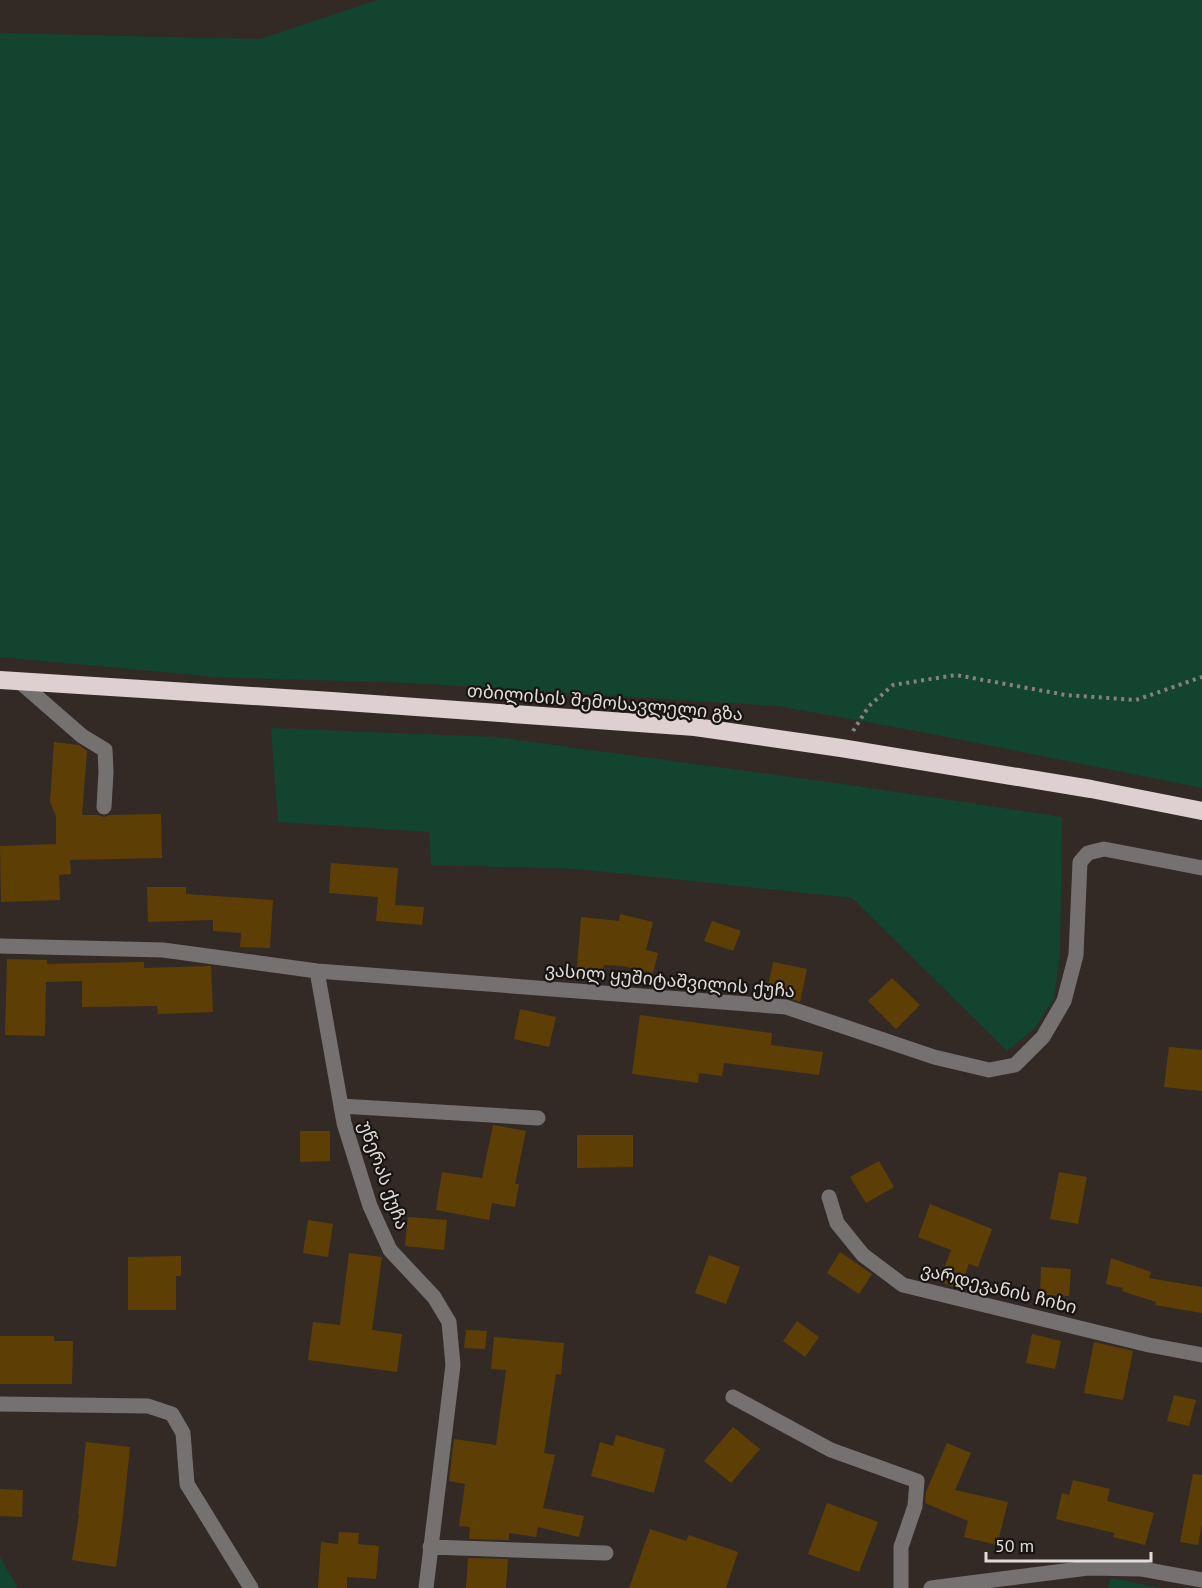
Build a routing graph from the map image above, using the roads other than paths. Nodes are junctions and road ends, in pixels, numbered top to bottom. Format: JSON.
{"nodes":[{"id":1,"x":0,"y":680,"type":"edge"},
{"id":2,"x":19,"y":681,"type":"junction"},
{"id":3,"x":104,"y":807,"type":"dead end"},
{"id":4,"x":1202,"y":811,"type":"edge"},
{"id":5,"x":1202,"y":868,"type":"edge"},
{"id":6,"x":0,"y":946,"type":"edge"},
{"id":7,"x":317,"y":971,"type":"junction"},
{"id":8,"x":341,"y":1106,"type":"junction"},
{"id":9,"x":538,"y":1118,"type":"dead end"},
{"id":10,"x":828,"y":1197,"type":"dead end"},
{"id":11,"x":1202,"y":1355,"type":"edge"},
{"id":12,"x":733,"y":1397,"type":"dead end"},
{"id":13,"x":0,"y":1404,"type":"edge"},
{"id":14,"x":430,"y":1547,"type":"junction"},
{"id":15,"x":606,"y":1552,"type":"dead end"},
{"id":16,"x":1202,"y":1581,"type":"edge"},
{"id":17,"x":251,"y":1588,"type":"edge"},
{"id":18,"x":426,"y":1588,"type":"edge"},
{"id":19,"x":900,"y":1588,"type":"edge"},
{"id":20,"x":931,"y":1588,"type":"edge"}],
"edges":[{"from":1,"to":2,"type":"highway","name":"თბილისის შემოსავლელი გზა"},
{"from":2,"to":3,"type":"street"},
{"from":2,"to":4,"type":"highway","name":"თბილისის შემოსავლელი გზა"},
{"from":5,"to":7,"type":"street","name":"ვასილ ყუშიტაშვილის ქუჩა"},
{"from":6,"to":7,"type":"street","name":"ვასილ ყუშიტაშვილის ქუჩა"},
{"from":7,"to":8,"type":"street","name":"უწერას ქუჩა"},
{"from":8,"to":9,"type":"street"},
{"from":8,"to":14,"type":"street","name":"უწერას ქუჩა"},
{"from":10,"to":11,"type":"street","name":"ვარდევანის ჩიხი"},
{"from":12,"to":19,"type":"street"},
{"from":13,"to":17,"type":"street"},
{"from":14,"to":15,"type":"street"},
{"from":14,"to":18,"type":"street","name":"უწერას ქუჩა"},
{"from":16,"to":20,"type":"street"}]}
